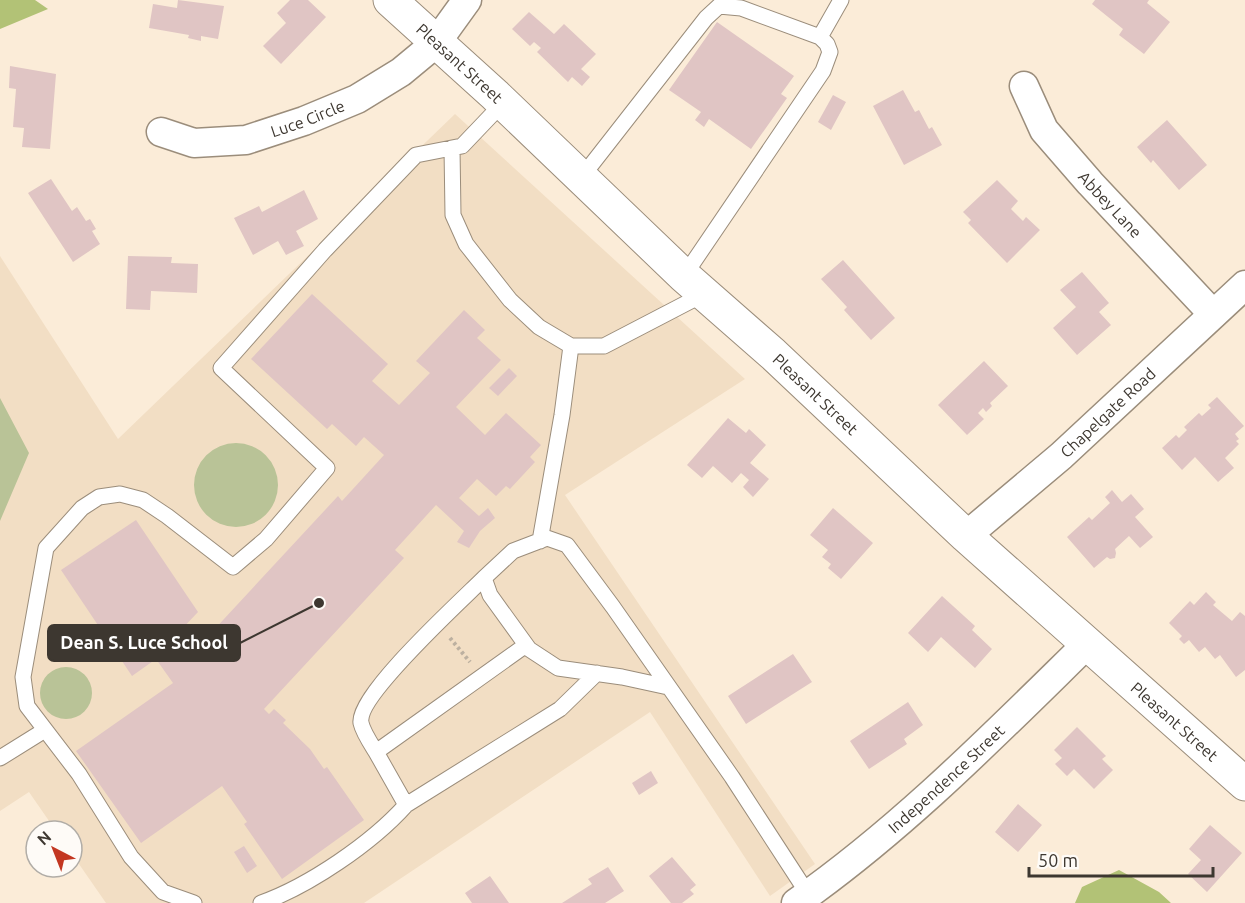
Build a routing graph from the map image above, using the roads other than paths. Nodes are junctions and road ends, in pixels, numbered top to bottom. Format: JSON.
{"nodes":[{"id":1,"x":390,"y":0,"type":"edge"},
{"id":2,"x":467,"y":0,"type":"edge"},
{"id":3,"x":841,"y":0,"type":"edge"},
{"id":4,"x":744,"y":4,"type":"edge"},
{"id":5,"x":820,"y":37,"type":"junction"},
{"id":6,"x":436,"y":44,"type":"junction"},
{"id":7,"x":1024,"y":86,"type":"dead end"},
{"id":8,"x":503,"y":103,"type":"junction"},
{"id":9,"x":161,"y":132,"type":"dead end"},
{"id":10,"x":452,"y":148,"type":"junction"},
{"id":11,"x":581,"y":178,"type":"junction"},
{"id":12,"x":694,"y":285,"type":"junction"},
{"id":13,"x":1245,"y":285,"type":"edge"},
{"id":14,"x":1213,"y":314,"type":"junction"},
{"id":15,"x":572,"y":346,"type":"junction"},
{"id":16,"x":966,"y":536,"type":"junction"},
{"id":17,"x":540,"y":541,"type":"junction"},
{"id":18,"x":484,"y":578,"type":"junction"},
{"id":19,"x":1088,"y":643,"type":"junction"},
{"id":20,"x":526,"y":645,"type":"junction"},
{"id":21,"x":597,"y":674,"type":"junction"},
{"id":22,"x":668,"y":687,"type":"junction"},
{"id":23,"x":45,"y":730,"type":"junction"},
{"id":24,"x":375,"y":752,"type":"junction"},
{"id":25,"x":0,"y":758,"type":"edge"},
{"id":26,"x":1245,"y":784,"type":"edge"},
{"id":27,"x":406,"y":805,"type":"junction"},
{"id":28,"x":802,"y":899,"type":"edge"},
{"id":29,"x":194,"y":903,"type":"edge"},
{"id":30,"x":261,"y":903,"type":"edge"}],
"edges":[{"from":1,"to":6,"type":"main road","name":"Pleasant Street"},
{"from":2,"to":6,"type":"street","name":"Luce Circle"},
{"from":3,"to":5,"type":"lane"},
{"from":4,"to":5,"type":"lane"},
{"from":4,"to":11,"type":"lane"},
{"from":5,"to":12,"type":"lane"},
{"from":6,"to":8,"type":"main road","name":"Pleasant Street"},
{"from":6,"to":9,"type":"street","name":"Luce Circle"},
{"from":7,"to":14,"type":"street","name":"Abbey Lane"},
{"from":8,"to":10,"type":"lane"},
{"from":8,"to":11,"type":"main road","name":"Pleasant Street"},
{"from":10,"to":15,"type":"lane"},
{"from":10,"to":23,"type":"lane"},
{"from":11,"to":12,"type":"main road","name":"Pleasant Street"},
{"from":12,"to":15,"type":"lane"},
{"from":12,"to":16,"type":"main road","name":"Pleasant Street"},
{"from":13,"to":14,"type":"street","name":"Chapelgate Road"},
{"from":14,"to":16,"type":"street","name":"Chapelgate Road"},
{"from":15,"to":17,"type":"lane"},
{"from":16,"to":19,"type":"main road","name":"Pleasant Street"},
{"from":17,"to":18,"type":"lane"},
{"from":17,"to":22,"type":"lane"},
{"from":18,"to":20,"type":"lane"},
{"from":18,"to":24,"type":"lane"},
{"from":19,"to":26,"type":"main road","name":"Pleasant Street"},
{"from":19,"to":28,"type":"street","name":"Independence Street"},
{"from":20,"to":21,"type":"lane"},
{"from":20,"to":24,"type":"lane"},
{"from":21,"to":22,"type":"lane"},
{"from":21,"to":27,"type":"lane"},
{"from":22,"to":28,"type":"lane"},
{"from":23,"to":25,"type":"lane"},
{"from":23,"to":29,"type":"lane"},
{"from":24,"to":27,"type":"lane"},
{"from":27,"to":30,"type":"lane"}]}
